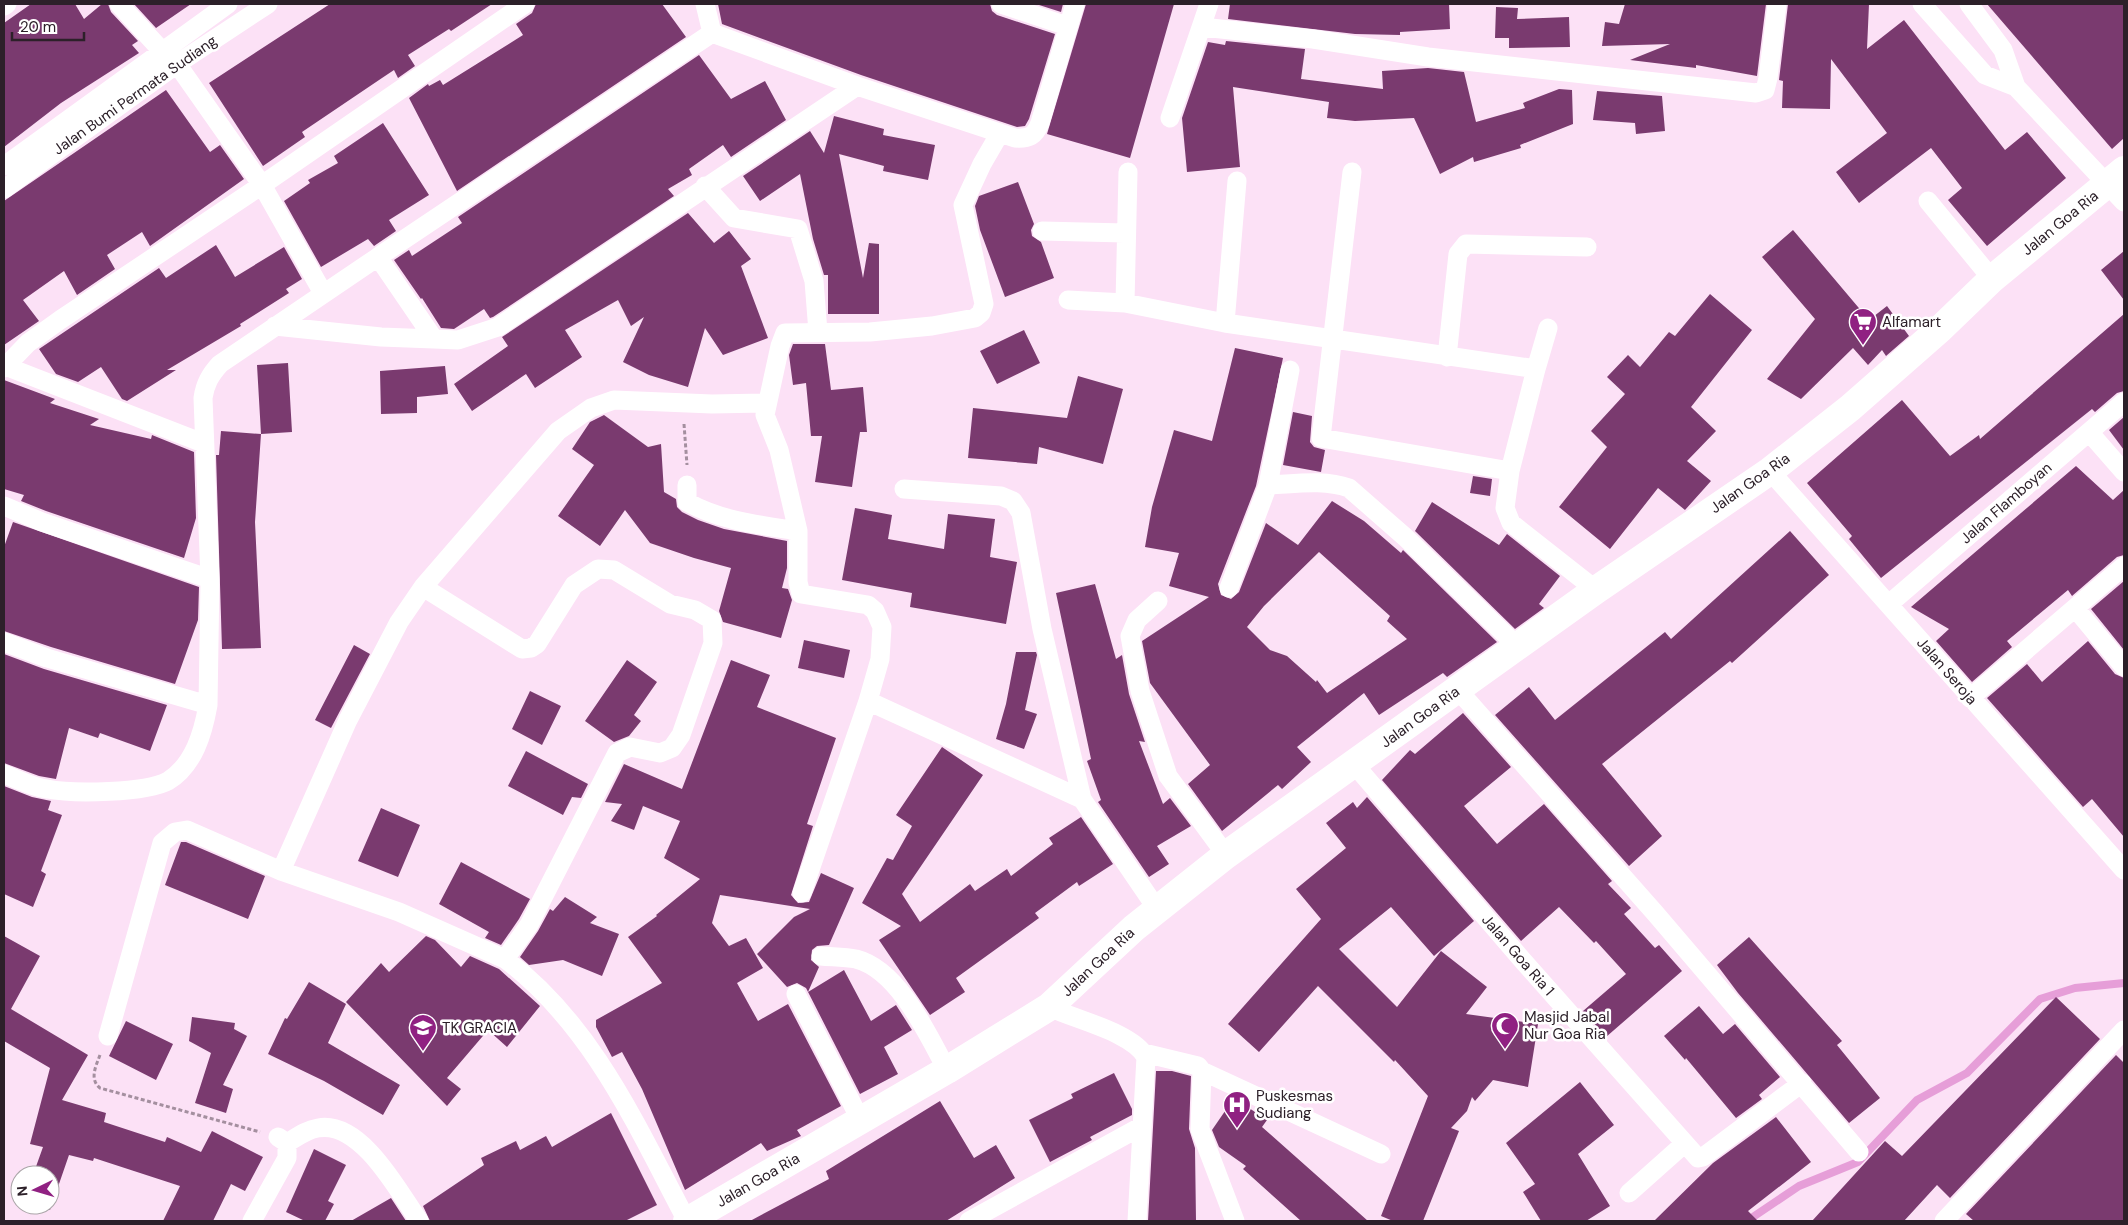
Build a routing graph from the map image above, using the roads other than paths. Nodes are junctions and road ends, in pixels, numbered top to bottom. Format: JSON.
{"nodes":[{"id":1,"x":7,"y":4,"type":"edge"},
{"id":2,"x":119,"y":4,"type":"edge"},
{"id":3,"x":228,"y":4,"type":"edge"},
{"id":4,"x":268,"y":4,"type":"edge"},
{"id":5,"x":525,"y":4,"type":"edge"},
{"id":6,"x":705,"y":4,"type":"edge"},
{"id":7,"x":1001,"y":4,"type":"edge"},
{"id":8,"x":1075,"y":4,"type":"edge"},
{"id":9,"x":1209,"y":4,"type":"edge"},
{"id":10,"x":1776,"y":4,"type":"edge"},
{"id":11,"x":1922,"y":4,"type":"edge"},
{"id":12,"x":1969,"y":4,"type":"edge"},
{"id":13,"x":4,"y":6,"type":"edge"},
{"id":14,"x":1067,"y":26,"type":"junction"},
{"id":15,"x":1202,"y":27,"type":"junction"},
{"id":16,"x":712,"y":33,"type":"junction"},
{"id":17,"x":162,"y":51,"type":"junction"},
{"id":18,"x":177,"y":64,"type":"junction"},
{"id":19,"x":857,"y":86,"type":"junction"},
{"id":20,"x":2016,"y":87,"type":"junction"},
{"id":21,"x":1170,"y":118,"type":"dead end"},
{"id":22,"x":1000,"y":133,"type":"junction"},
{"id":23,"x":4,"y":166,"type":"edge"},
{"id":24,"x":1128,"y":172,"type":"dead end"},
{"id":25,"x":1352,"y":172,"type":"dead end"},
{"id":26,"x":1237,"y":181,"type":"dead end"},
{"id":27,"x":262,"y":185,"type":"junction"},
{"id":28,"x":2119,"y":185,"type":"edge"},
{"id":29,"x":705,"y":186,"type":"junction"},
{"id":30,"x":4,"y":189,"type":"edge"},
{"id":31,"x":1928,"y":201,"type":"dead end"},
{"id":32,"x":1042,"y":231,"type":"dead end"},
{"id":33,"x":1125,"y":232,"type":"junction"},
{"id":34,"x":1587,"y":247,"type":"dead end"},
{"id":35,"x":378,"y":257,"type":"junction"},
{"id":36,"x":1992,"y":279,"type":"junction"},
{"id":37,"x":323,"y":293,"type":"junction"},
{"id":38,"x":1068,"y":300,"type":"dead end"},
{"id":39,"x":1125,"y":303,"type":"junction"},
{"id":40,"x":1225,"y":323,"type":"junction"},
{"id":41,"x":275,"y":326,"type":"junction"},
{"id":42,"x":1548,"y":328,"type":"dead end"},
{"id":43,"x":818,"y":332,"type":"junction"},
{"id":44,"x":434,"y":339,"type":"junction"},
{"id":45,"x":1332,"y":340,"type":"junction"},
{"id":46,"x":1447,"y":357,"type":"junction"},
{"id":47,"x":4,"y":367,"type":"edge"},
{"id":48,"x":1536,"y":369,"type":"junction"},
{"id":49,"x":1290,"y":370,"type":"dead end"},
{"id":50,"x":2124,"y":402,"type":"edge"},
{"id":51,"x":766,"y":403,"type":"junction"},
{"id":52,"x":2089,"y":432,"type":"junction"},
{"id":53,"x":203,"y":443,"type":"junction"},
{"id":54,"x":1510,"y":471,"type":"junction"},
{"id":55,"x":1770,"y":471,"type":"junction"},
{"id":56,"x":2124,"y":472,"type":"edge"},
{"id":57,"x":1268,"y":485,"type":"junction"},
{"id":58,"x":687,"y":486,"type":"road end"},
{"id":59,"x":904,"y":489,"type":"dead end"},
{"id":60,"x":4,"y":506,"type":"edge"},
{"id":61,"x":798,"y":531,"type":"junction"},
{"id":62,"x":2124,"y":566,"type":"edge"},
{"id":63,"x":210,"y":579,"type":"junction"},
{"id":64,"x":424,"y":587,"type":"junction"},
{"id":65,"x":1229,"y":588,"type":"dead end"},
{"id":66,"x":1596,"y":590,"type":"junction"},
{"id":67,"x":1158,"y":601,"type":"dead end"},
{"id":68,"x":1889,"y":604,"type":"junction"},
{"id":69,"x":2075,"y":608,"type":"junction"},
{"id":70,"x":4,"y":642,"type":"edge"},
{"id":71,"x":1518,"y":647,"type":"junction"},
{"id":72,"x":2124,"y":667,"type":"edge"},
{"id":73,"x":1458,"y":690,"type":"junction"},
{"id":74,"x":1970,"y":698,"type":"junction"},
{"id":75,"x":868,"y":701,"type":"junction"},
{"id":76,"x":208,"y":705,"type":"junction"},
{"id":77,"x":1354,"y":764,"type":"junction"},
{"id":78,"x":4,"y":774,"type":"edge"},
{"id":79,"x":1082,"y":799,"type":"junction"},
{"id":80,"x":1226,"y":855,"type":"junction"},
{"id":81,"x":2124,"y":870,"type":"edge"},
{"id":82,"x":281,"y":871,"type":"junction"},
{"id":83,"x":802,"y":893,"type":"dead end"},
{"id":84,"x":1157,"y":909,"type":"junction"},
{"id":85,"x":821,"y":956,"type":"dead end"},
{"id":86,"x":505,"y":959,"type":"junction"},
{"id":87,"x":796,"y":994,"type":"dead end"},
{"id":88,"x":1048,"y":1007,"type":"junction"},
{"id":89,"x":2124,"y":1030,"type":"edge"},
{"id":90,"x":108,"y":1036,"type":"road end"},
{"id":91,"x":1144,"y":1053,"type":"junction"},
{"id":92,"x":948,"y":1070,"type":"junction"},
{"id":93,"x":1202,"y":1071,"type":"junction"},
{"id":94,"x":1802,"y":1083,"type":"junction"},
{"id":95,"x":861,"y":1121,"type":"junction"},
{"id":96,"x":1142,"y":1126,"type":"junction"},
{"id":97,"x":1684,"y":1144,"type":"junction"},
{"id":98,"x":1859,"y":1152,"type":"dead end"},
{"id":99,"x":1381,"y":1154,"type":"dead end"},
{"id":100,"x":1630,"y":1193,"type":"dead end"},
{"id":101,"x":252,"y":1221,"type":"edge"},
{"id":102,"x":419,"y":1221,"type":"edge"},
{"id":103,"x":687,"y":1221,"type":"edge"},
{"id":104,"x":969,"y":1221,"type":"edge"},
{"id":105,"x":1137,"y":1221,"type":"edge"},
{"id":106,"x":1235,"y":1221,"type":"edge"},
{"id":107,"x":1944,"y":1221,"type":"edge"}],
"edges":[{"from":1,"to":13,"type":"street"},
{"from":2,"to":17,"type":"street"},
{"from":3,"to":17,"type":"street","name":"Jalan Bumi Permata Sudiang"},
{"from":4,"to":18,"type":"street","name":"Jalan Bumi Permata Sudiang"},
{"from":5,"to":27,"type":"street"},
{"from":6,"to":16,"type":"street"},
{"from":7,"to":14,"type":"street"},
{"from":8,"to":14,"type":"street"},
{"from":9,"to":15,"type":"street"},
{"from":10,"to":15,"type":"street"},
{"from":11,"to":20,"type":"street"},
{"from":12,"to":20,"type":"street"},
{"from":14,"to":22,"type":"street"},
{"from":15,"to":21,"type":"street"},
{"from":16,"to":19,"type":"street"},
{"from":16,"to":35,"type":"street"},
{"from":17,"to":18,"type":"street"},
{"from":17,"to":23,"type":"street","name":"Jalan Bumi Permata Sudiang"},
{"from":18,"to":27,"type":"street"},
{"from":18,"to":30,"type":"street","name":"Jalan Bumi Permata Sudiang"},
{"from":19,"to":22,"type":"street"},
{"from":19,"to":29,"type":"street"},
{"from":20,"to":28,"type":"street"},
{"from":22,"to":43,"type":"street"},
{"from":24,"to":33,"type":"street"},
{"from":25,"to":45,"type":"street"},
{"from":26,"to":40,"type":"street"},
{"from":27,"to":37,"type":"street"},
{"from":27,"to":47,"type":"street"},
{"from":28,"to":36,"type":"main road","name":"Jalan Goa Ria"},
{"from":29,"to":43,"type":"street"},
{"from":29,"to":44,"type":"street"},
{"from":31,"to":36,"type":"street"},
{"from":32,"to":33,"type":"street"},
{"from":33,"to":39,"type":"street"},
{"from":34,"to":46,"type":"street"},
{"from":35,"to":37,"type":"street"},
{"from":35,"to":44,"type":"street"},
{"from":36,"to":55,"type":"main road","name":"Jalan Goa Ria"},
{"from":37,"to":41,"type":"street"},
{"from":38,"to":39,"type":"street"},
{"from":39,"to":40,"type":"street"},
{"from":40,"to":45,"type":"street"},
{"from":41,"to":44,"type":"street"},
{"from":41,"to":53,"type":"street"},
{"from":42,"to":48,"type":"street"},
{"from":43,"to":51,"type":"street"},
{"from":45,"to":46,"type":"street"},
{"from":45,"to":54,"type":"street"},
{"from":46,"to":48,"type":"street"},
{"from":47,"to":53,"type":"street"},
{"from":48,"to":54,"type":"street"},
{"from":49,"to":57,"type":"street"},
{"from":50,"to":52,"type":"street","name":"Jalan Flamboyan"},
{"from":51,"to":61,"type":"street"},
{"from":51,"to":64,"type":"street"},
{"from":52,"to":56,"type":"street"},
{"from":52,"to":68,"type":"street","name":"Jalan Flamboyan"},
{"from":53,"to":63,"type":"street"},
{"from":54,"to":66,"type":"street"},
{"from":55,"to":66,"type":"main road","name":"Jalan Goa Ria"},
{"from":55,"to":68,"type":"street","name":"Jalan Seroja"},
{"from":57,"to":65,"type":"street"},
{"from":57,"to":71,"type":"street"},
{"from":58,"to":61,"type":"street"},
{"from":59,"to":79,"type":"street"},
{"from":60,"to":63,"type":"street"},
{"from":61,"to":75,"type":"street"},
{"from":62,"to":69,"type":"street"},
{"from":63,"to":76,"type":"street"},
{"from":64,"to":82,"type":"street"},
{"from":64,"to":86,"type":"street"},
{"from":66,"to":71,"type":"main road","name":"Jalan Goa Ria"},
{"from":67,"to":80,"type":"street"},
{"from":68,"to":74,"type":"street","name":"Jalan Seroja"},
{"from":69,"to":72,"type":"street"},
{"from":69,"to":74,"type":"street"},
{"from":70,"to":76,"type":"street"},
{"from":71,"to":73,"type":"main road","name":"Jalan Goa Ria"},
{"from":73,"to":77,"type":"main road","name":"Jalan Goa Ria"},
{"from":73,"to":94,"type":"street"},
{"from":74,"to":81,"type":"street","name":"Jalan Seroja"},
{"from":75,"to":79,"type":"street"},
{"from":75,"to":83,"type":"street"},
{"from":76,"to":78,"type":"street"},
{"from":77,"to":80,"type":"main road","name":"Jalan Goa Ria"},
{"from":77,"to":97,"type":"street","name":"Jalan Goa Ria 1"},
{"from":79,"to":84,"type":"street"},
{"from":80,"to":84,"type":"main road","name":"Jalan Goa Ria"},
{"from":82,"to":86,"type":"street"},
{"from":82,"to":90,"type":"street"},
{"from":84,"to":88,"type":"main road","name":"Jalan Goa Ria"},
{"from":85,"to":92,"type":"street"},
{"from":86,"to":103,"type":"street"},
{"from":87,"to":95,"type":"street"},
{"from":88,"to":91,"type":"street"},
{"from":88,"to":92,"type":"main road","name":"Jalan Goa Ria"},
{"from":89,"to":107,"type":"street"},
{"from":91,"to":93,"type":"street"},
{"from":91,"to":96,"type":"street"},
{"from":92,"to":95,"type":"main road","name":"Jalan Goa Ria"},
{"from":93,"to":99,"type":"street"},
{"from":93,"to":106,"type":"street"},
{"from":94,"to":97,"type":"street","name":"Jalan Goa Ria 1"},
{"from":94,"to":98,"type":"street"},
{"from":95,"to":103,"type":"main road","name":"Jalan Goa Ria"},
{"from":96,"to":104,"type":"street"},
{"from":96,"to":105,"type":"street"},
{"from":97,"to":100,"type":"street"},
{"from":101,"to":102,"type":"street"}]}
